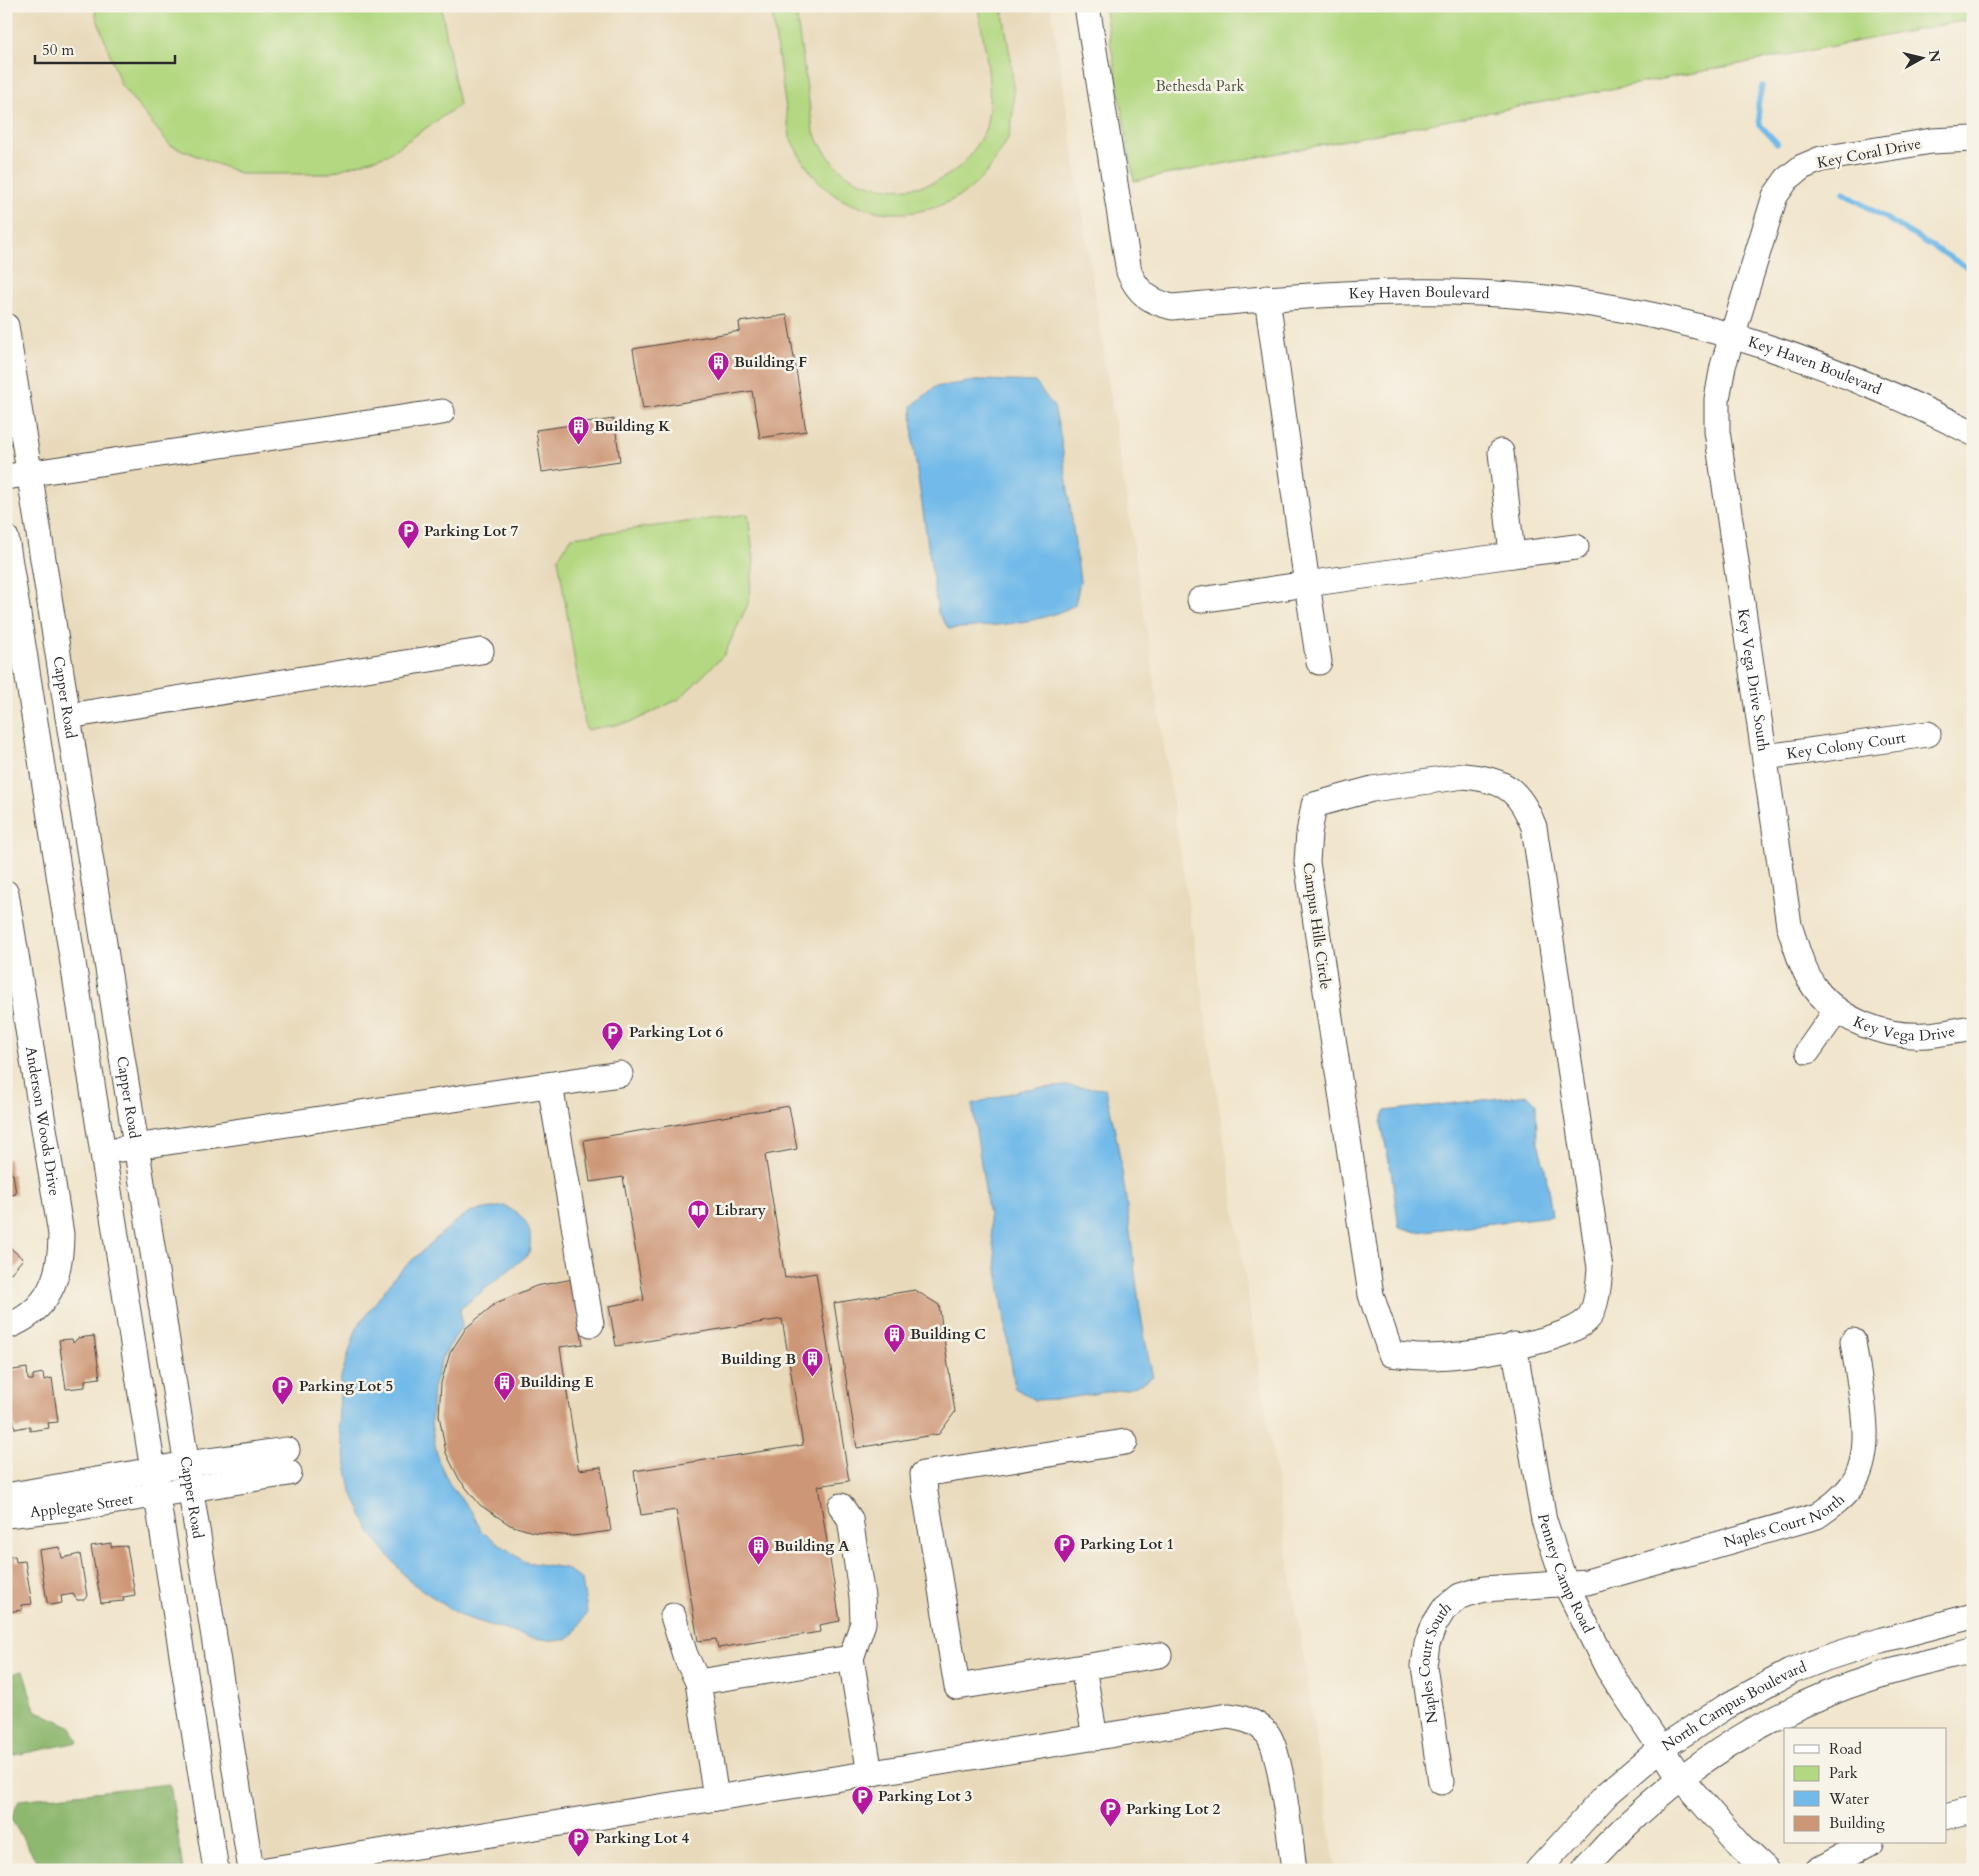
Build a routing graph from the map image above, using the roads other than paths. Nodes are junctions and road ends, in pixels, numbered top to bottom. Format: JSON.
{"nodes":[{"id":1,"x":1088,"y":6,"type":"edge"},
{"id":2,"x":1973,"y":139,"type":"edge"},
{"id":3,"x":1267,"y":298,"type":"junction"},
{"id":4,"x":6,"y":326,"type":"edge"},
{"id":5,"x":1731,"y":337,"type":"junction"},
{"id":6,"x":442,"y":412,"type":"dead end"},
{"id":7,"x":1973,"y":433,"type":"edge"},
{"id":8,"x":1501,"y":452,"type":"dead end"},
{"id":9,"x":18,"y":476,"type":"edge"},
{"id":10,"x":6,"y":538,"type":"edge"},
{"id":11,"x":1576,"y":546,"type":"dead end"},
{"id":12,"x":1512,"y":555,"type":"junction"},
{"id":13,"x":1307,"y":584,"type":"junction"},
{"id":14,"x":1200,"y":600,"type":"dead end"},
{"id":15,"x":481,"y":651,"type":"dead end"},
{"id":16,"x":1319,"y":662,"type":"dead end"},
{"id":17,"x":68,"y":716,"type":"junction"},
{"id":18,"x":1928,"y":734,"type":"dead end"},
{"id":19,"x":1765,"y":758,"type":"junction"},
{"id":20,"x":6,"y":893,"type":"edge"},
{"id":21,"x":1837,"y":1010,"type":"junction"},
{"id":22,"x":1973,"y":1028,"type":"edge"},
{"id":23,"x":1808,"y":1051,"type":"dead end"},
{"id":24,"x":620,"y":1074,"type":"dead end"},
{"id":25,"x":550,"y":1085,"type":"junction"},
{"id":26,"x":136,"y":1147,"type":"junction"},
{"id":27,"x":104,"y":1152,"type":"junction"},
{"id":28,"x":591,"y":1324,"type":"dead end"},
{"id":29,"x":6,"y":1327,"type":"edge"},
{"id":30,"x":1853,"y":1341,"type":"dead end"},
{"id":31,"x":1514,"y":1345,"type":"junction"},
{"id":32,"x":1125,"y":1442,"type":"dead end"},
{"id":33,"x":187,"y":1464,"type":"junction"},
{"id":34,"x":154,"y":1470,"type":"junction"},
{"id":35,"x":191,"y":1490,"type":"junction"},
{"id":36,"x":158,"y":1494,"type":"junction"},
{"id":37,"x":78,"y":1495,"type":"junction"},
{"id":38,"x":6,"y":1496,"type":"edge"},
{"id":39,"x":841,"y":1506,"type":"dead end"},
{"id":40,"x":6,"y":1515,"type":"edge"},
{"id":41,"x":1565,"y":1584,"type":"junction"},
{"id":42,"x":673,"y":1616,"type":"dead end"},
{"id":43,"x":1973,"y":1616,"type":"edge"},
{"id":44,"x":1973,"y":1651,"type":"edge"},
{"id":45,"x":1159,"y":1655,"type":"dead end"},
{"id":46,"x":851,"y":1658,"type":"junction"},
{"id":47,"x":1083,"y":1667,"type":"junction"},
{"id":48,"x":698,"y":1682,"type":"junction"},
{"id":49,"x":1096,"y":1738,"type":"junction"},
{"id":50,"x":1660,"y":1749,"type":"junction"},
{"id":51,"x":870,"y":1774,"type":"junction"},
{"id":52,"x":1680,"y":1777,"type":"junction"},
{"id":53,"x":1441,"y":1782,"type":"dead end"},
{"id":54,"x":716,"y":1798,"type":"junction"},
{"id":55,"x":1973,"y":1810,"type":"edge"},
{"id":56,"x":1946,"y":1816,"type":"edge"},
{"id":57,"x":1866,"y":1844,"type":"edge"},
{"id":58,"x":216,"y":1870,"type":"edge"},
{"id":59,"x":251,"y":1870,"type":"edge"},
{"id":60,"x":266,"y":1870,"type":"edge"},
{"id":61,"x":1294,"y":1870,"type":"edge"},
{"id":62,"x":1538,"y":1870,"type":"edge"},
{"id":63,"x":1584,"y":1870,"type":"edge"},
{"id":64,"x":1766,"y":1870,"type":"edge"},
{"id":65,"x":1818,"y":1870,"type":"edge"}],
"edges":[{"from":1,"to":3,"type":"street","name":"Key Haven Boulevard"},
{"from":2,"to":5,"type":"street","name":"Key Coral Drive"},
{"from":3,"to":5,"type":"street","name":"Key Haven Boulevard"},
{"from":3,"to":13,"type":"street"},
{"from":4,"to":9,"type":"street","name":"Capper Road"},
{"from":5,"to":7,"type":"street","name":"Key Haven Boulevard"},
{"from":5,"to":19,"type":"street","name":"Key Vega Drive South"},
{"from":6,"to":9,"type":"street"},
{"from":8,"to":12,"type":"street"},
{"from":9,"to":17,"type":"street","name":"Capper Road"},
{"from":10,"to":27,"type":"street"},
{"from":11,"to":12,"type":"street"},
{"from":12,"to":13,"type":"street"},
{"from":13,"to":14,"type":"street"},
{"from":13,"to":16,"type":"street"},
{"from":15,"to":17,"type":"street"},
{"from":17,"to":26,"type":"street","name":"Capper Road"},
{"from":18,"to":19,"type":"street","name":"Key Colony Court"},
{"from":19,"to":21,"type":"street","name":"Key Vega Drive South"},
{"from":20,"to":29,"type":"street","name":"Anderson Woods Drive"},
{"from":21,"to":22,"type":"street","name":"Key Vega Drive"},
{"from":21,"to":23,"type":"street"},
{"from":24,"to":25,"type":"street"},
{"from":25,"to":26,"type":"street"},
{"from":25,"to":28,"type":"street"},
{"from":26,"to":27,"type":"street"},
{"from":26,"to":33,"type":"street","name":"Capper Road"},
{"from":27,"to":34,"type":"street"},
{"from":30,"to":41,"type":"street","name":"Naples Court North"},
{"from":31,"to":31,"type":"street","name":"Campus Hills Circle"},
{"from":31,"to":41,"type":"street","name":"Penney Camp Road"},
{"from":32,"to":47,"type":"street"},
{"from":33,"to":34,"type":"street","name":"Applegate Street"},
{"from":33,"to":35,"type":"street","name":"Capper Road"},
{"from":33,"to":35,"type":"street","name":"Applegate Street"},
{"from":34,"to":36,"type":"street"},
{"from":34,"to":37,"type":"street","name":"Applegate Street"},
{"from":35,"to":36,"type":"street","name":"Applegate Street"},
{"from":35,"to":59,"type":"street","name":"Capper Road"},
{"from":36,"to":37,"type":"street","name":"Applegate Street"},
{"from":36,"to":58,"type":"street"},
{"from":37,"to":38,"type":"street","name":"Applegate Street"},
{"from":37,"to":40,"type":"street","name":"Applegate Street"},
{"from":39,"to":46,"type":"street"},
{"from":41,"to":50,"type":"street","name":"Penney Camp Road"},
{"from":41,"to":53,"type":"street","name":"Naples Court South"},
{"from":42,"to":48,"type":"street"},
{"from":43,"to":50,"type":"street","name":"North Campus Boulevard"},
{"from":44,"to":52,"type":"street","name":"North Campus Boulevard"},
{"from":45,"to":47,"type":"street"},
{"from":46,"to":48,"type":"street"},
{"from":46,"to":51,"type":"street"},
{"from":47,"to":49,"type":"street"},
{"from":48,"to":54,"type":"street"},
{"from":49,"to":51,"type":"street"},
{"from":49,"to":61,"type":"street"},
{"from":50,"to":52,"type":"street","name":"Penney Camp Road"},
{"from":50,"to":62,"type":"street","name":"North Campus Boulevard"},
{"from":51,"to":54,"type":"street"},
{"from":52,"to":63,"type":"street","name":"North Campus Boulevard"},
{"from":52,"to":64,"type":"street","name":"Penney Camp Road"},
{"from":54,"to":60,"type":"street"},
{"from":55,"to":56,"type":"street"},
{"from":57,"to":65,"type":"street"}]}
